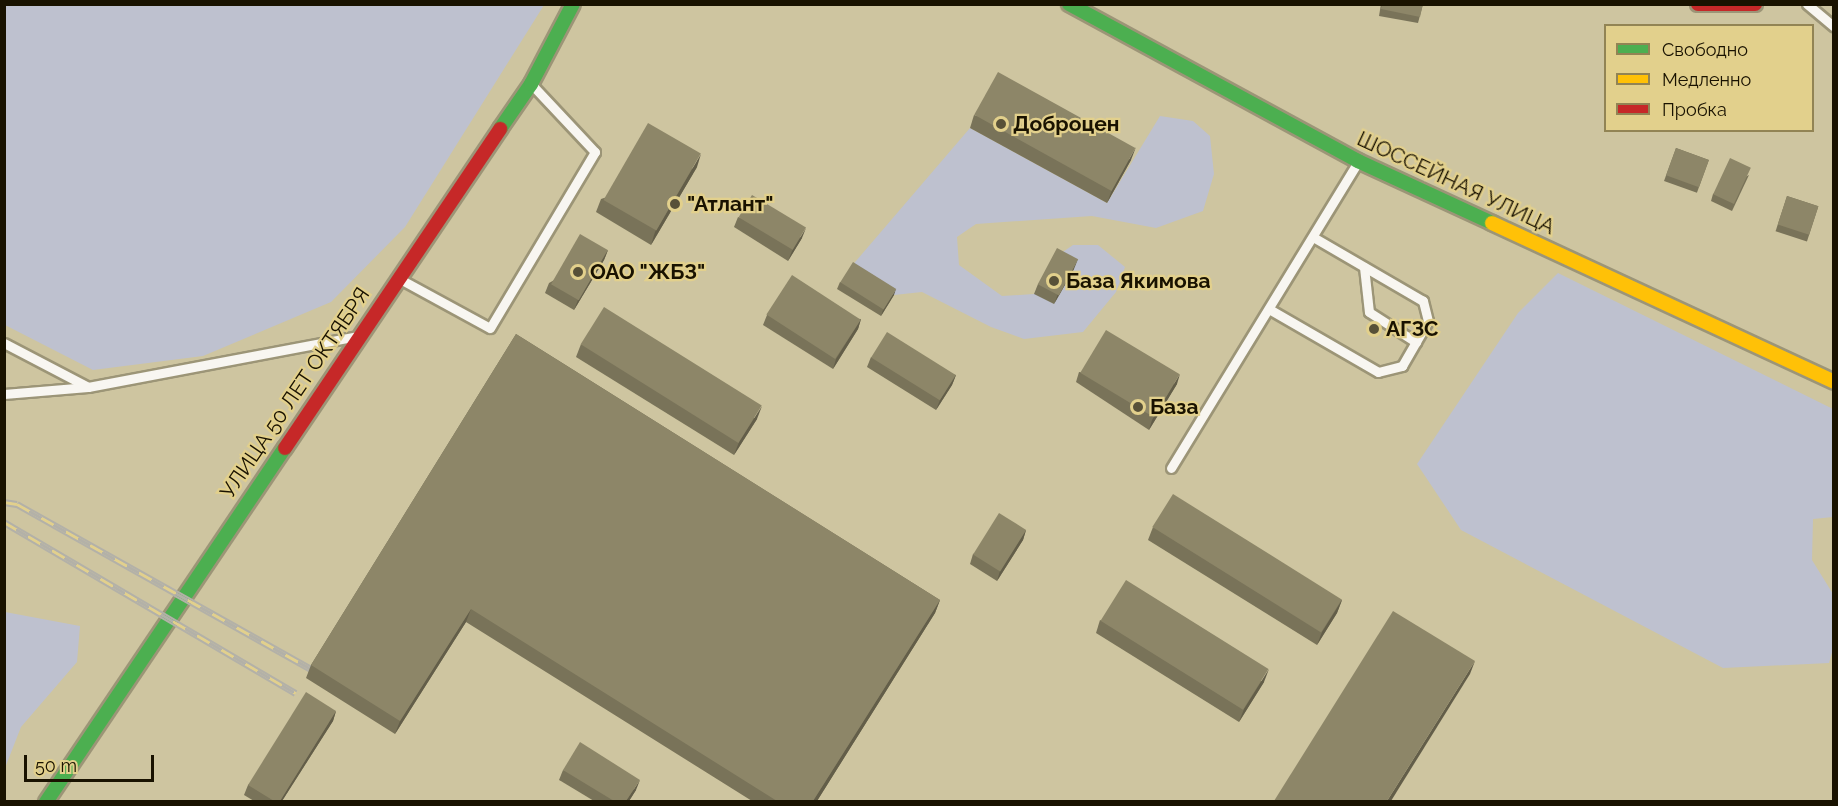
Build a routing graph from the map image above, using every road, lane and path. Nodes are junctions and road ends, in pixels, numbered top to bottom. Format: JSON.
{"nodes":[{"id":1,"x":573,"y":4,"type":"edge"},
{"id":2,"x":1069,"y":4,"type":"edge"},
{"id":3,"x":1698,"y":4,"type":"edge"},
{"id":4,"x":1755,"y":4,"type":"edge"},
{"id":5,"x":1807,"y":4,"type":"edge"},
{"id":6,"x":1833,"y":27,"type":"edge"},
{"id":7,"x":531,"y":84,"type":"junction"},
{"id":8,"x":1359,"y":161,"type":"junction"},
{"id":9,"x":1313,"y":237,"type":"junction"},
{"id":10,"x":1364,"y":267,"type":"junction"},
{"id":11,"x":398,"y":278,"type":"junction"},
{"id":12,"x":1269,"y":309,"type":"junction"},
{"id":13,"x":358,"y":336,"type":"junction"},
{"id":14,"x":1416,"y":342,"type":"junction"},
{"id":15,"x":4,"y":343,"type":"edge"},
{"id":16,"x":1833,"y":382,"type":"edge"},
{"id":17,"x":88,"y":387,"type":"junction"},
{"id":18,"x":4,"y":394,"type":"edge"},
{"id":19,"x":1171,"y":468,"type":"dead end"},
{"id":20,"x":46,"y":801,"type":"edge"}],
"edges":[{"from":1,"to":7,"type":"main road","name":"УЛИЦА 50 ЛЕТ ОКТЯБРЯ"},
{"from":2,"to":8,"type":"main road","name":"ШОССЕЙНАЯ УЛИЦА"},
{"from":3,"to":4,"type":"main road"},
{"from":5,"to":6,"type":"lane"},
{"from":7,"to":11,"type":"main road","name":"УЛИЦА 50 ЛЕТ ОКТЯБРЯ"},
{"from":7,"to":11,"type":"lane"},
{"from":8,"to":9,"type":"lane"},
{"from":8,"to":16,"type":"main road","name":"ШОССЕЙНАЯ УЛИЦА"},
{"from":9,"to":10,"type":"lane"},
{"from":9,"to":12,"type":"lane"},
{"from":10,"to":14,"type":"lane"},
{"from":10,"to":14,"type":"lane"},
{"from":11,"to":13,"type":"main road","name":"УЛИЦА 50 ЛЕТ ОКТЯБРЯ"},
{"from":12,"to":14,"type":"lane"},
{"from":12,"to":19,"type":"lane"},
{"from":13,"to":17,"type":"lane"},
{"from":13,"to":20,"type":"main road","name":"УЛИЦА 50 ЛЕТ ОКТЯБРЯ"},
{"from":15,"to":17,"type":"lane"},
{"from":17,"to":18,"type":"lane"}]}
